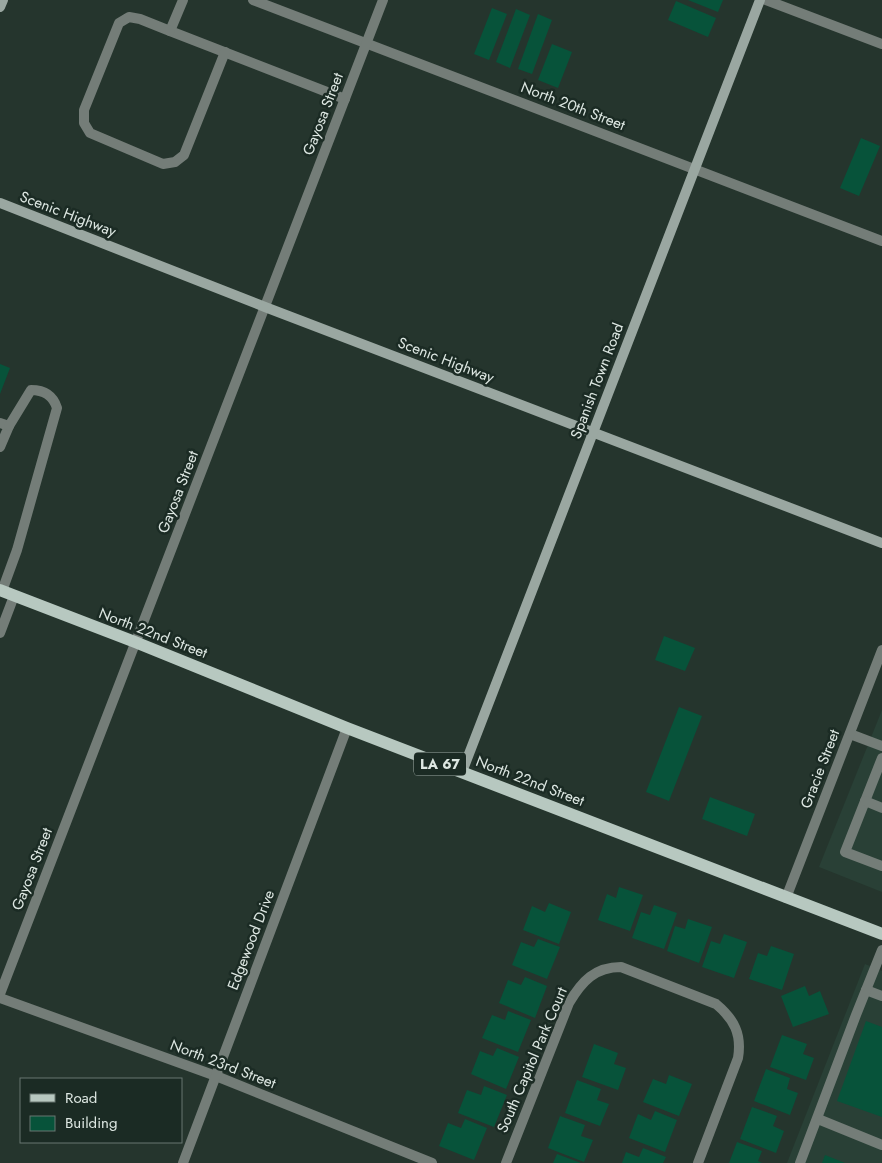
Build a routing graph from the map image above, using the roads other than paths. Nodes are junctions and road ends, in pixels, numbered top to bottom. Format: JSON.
{"nodes":[{"id":1,"x":3,"y":0,"type":"edge"},
{"id":2,"x":183,"y":0,"type":"edge"},
{"id":3,"x":253,"y":0,"type":"edge"},
{"id":4,"x":383,"y":0,"type":"edge"},
{"id":5,"x":760,"y":0,"type":"edge"},
{"id":6,"x":766,"y":0,"type":"edge"},
{"id":7,"x":0,"y":7,"type":"edge"},
{"id":8,"x":170,"y":31,"type":"junction"},
{"id":9,"x":367,"y":43,"type":"junction"},
{"id":10,"x":882,"y":44,"type":"edge"},
{"id":11,"x":225,"y":52,"type":"junction"},
{"id":12,"x":345,"y":99,"type":"junction"},
{"id":13,"x":695,"y":168,"type":"junction"},
{"id":14,"x":0,"y":203,"type":"edge"},
{"id":15,"x":882,"y":241,"type":"edge"},
{"id":16,"x":265,"y":307,"type":"junction"},
{"id":17,"x":4,"y":425,"type":"edge"},
{"id":18,"x":593,"y":432,"type":"junction"},
{"id":19,"x":0,"y":446,"type":"edge"},
{"id":20,"x":882,"y":543,"type":"edge"},
{"id":21,"x":5,"y":593,"type":"edge"},
{"id":22,"x":0,"y":633,"type":"edge"},
{"id":23,"x":135,"y":642,"type":"junction"},
{"id":24,"x":882,"y":650,"type":"edge"},
{"id":25,"x":346,"y":728,"type":"junction"},
{"id":26,"x":850,"y":734,"type":"junction"},
{"id":27,"x":882,"y":746,"type":"edge"},
{"id":28,"x":882,"y":758,"type":"edge"},
{"id":29,"x":462,"y":772,"type":"junction"},
{"id":30,"x":865,"y":801,"type":"junction"},
{"id":31,"x":882,"y":808,"type":"edge"},
{"id":32,"x":882,"y":866,"type":"edge"},
{"id":33,"x":786,"y":898,"type":"junction"},
{"id":34,"x":882,"y":934,"type":"edge"},
{"id":35,"x":882,"y":950,"type":"edge"},
{"id":36,"x":866,"y":990,"type":"junction"},
{"id":37,"x":0,"y":994,"type":"edge"},
{"id":38,"x":882,"y":996,"type":"edge"},
{"id":39,"x":0,"y":998,"type":"edge"},
{"id":40,"x":216,"y":1076,"type":"junction"},
{"id":41,"x":818,"y":1119,"type":"junction"},
{"id":42,"x":882,"y":1145,"type":"edge"},
{"id":43,"x":420,"y":1161,"type":"edge"},
{"id":44,"x":183,"y":1163,"type":"edge"},
{"id":45,"x":432,"y":1163,"type":"edge"},
{"id":46,"x":506,"y":1163,"type":"edge"},
{"id":47,"x":698,"y":1163,"type":"edge"},
{"id":48,"x":800,"y":1163,"type":"edge"}],
"edges":[{"from":1,"to":7,"type":"street"},
{"from":2,"to":8,"type":"street"},
{"from":3,"to":9,"type":"street","name":"North 20th Street"},
{"from":4,"to":9,"type":"street","name":"Gayosa Street"},
{"from":5,"to":13,"type":"street","name":"Spanish Town Road"},
{"from":6,"to":10,"type":"street"},
{"from":8,"to":11,"type":"street"},
{"from":8,"to":11,"type":"street"},
{"from":9,"to":12,"type":"street","name":"Gayosa Street"},
{"from":9,"to":13,"type":"street","name":"North 20th Street"},
{"from":11,"to":12,"type":"street"},
{"from":12,"to":16,"type":"street","name":"Gayosa Street"},
{"from":13,"to":15,"type":"street","name":"North 20th Street"},
{"from":13,"to":18,"type":"street","name":"Spanish Town Road"},
{"from":14,"to":16,"type":"street","name":"Scenic Highway"},
{"from":16,"to":18,"type":"street","name":"Scenic Highway"},
{"from":16,"to":23,"type":"street","name":"Gayosa Street"},
{"from":17,"to":19,"type":"street"},
{"from":17,"to":21,"type":"street"},
{"from":18,"to":20,"type":"street","name":"Scenic Highway"},
{"from":18,"to":29,"type":"street","name":"Spanish Town Road"},
{"from":21,"to":22,"type":"street"},
{"from":21,"to":23,"type":"main road","name":"North 22nd Street","number":"LA 67"},
{"from":23,"to":25,"type":"main road","name":"North 22nd Street","number":"LA 67"},
{"from":23,"to":37,"type":"street","name":"Gayosa Street"},
{"from":24,"to":26,"type":"street","name":"Gracie Street"},
{"from":25,"to":29,"type":"main road","name":"North 22nd Street","number":"LA 67"},
{"from":25,"to":40,"type":"street","name":"Edgewood Drive"},
{"from":26,"to":27,"type":"street"},
{"from":26,"to":33,"type":"street","name":"Gracie Street"},
{"from":28,"to":30,"type":"street"},
{"from":29,"to":33,"type":"main road","name":"North 22nd Street","number":"LA 67"},
{"from":30,"to":31,"type":"street"},
{"from":30,"to":32,"type":"street"},
{"from":33,"to":34,"type":"main road","name":"North 22nd Street","number":"LA 67"},
{"from":35,"to":36,"type":"street"},
{"from":36,"to":38,"type":"street"},
{"from":36,"to":41,"type":"street"},
{"from":39,"to":40,"type":"street","name":"North 23rd Street"},
{"from":40,"to":43,"type":"street","name":"North 23rd Street"},
{"from":40,"to":44,"type":"street","name":"Edgewood Drive"},
{"from":41,"to":42,"type":"street"},
{"from":41,"to":48,"type":"street"},
{"from":43,"to":45,"type":"street","name":"North 23rd Street"},
{"from":46,"to":47,"type":"street","name":"South Capitol Park Court"}]}
